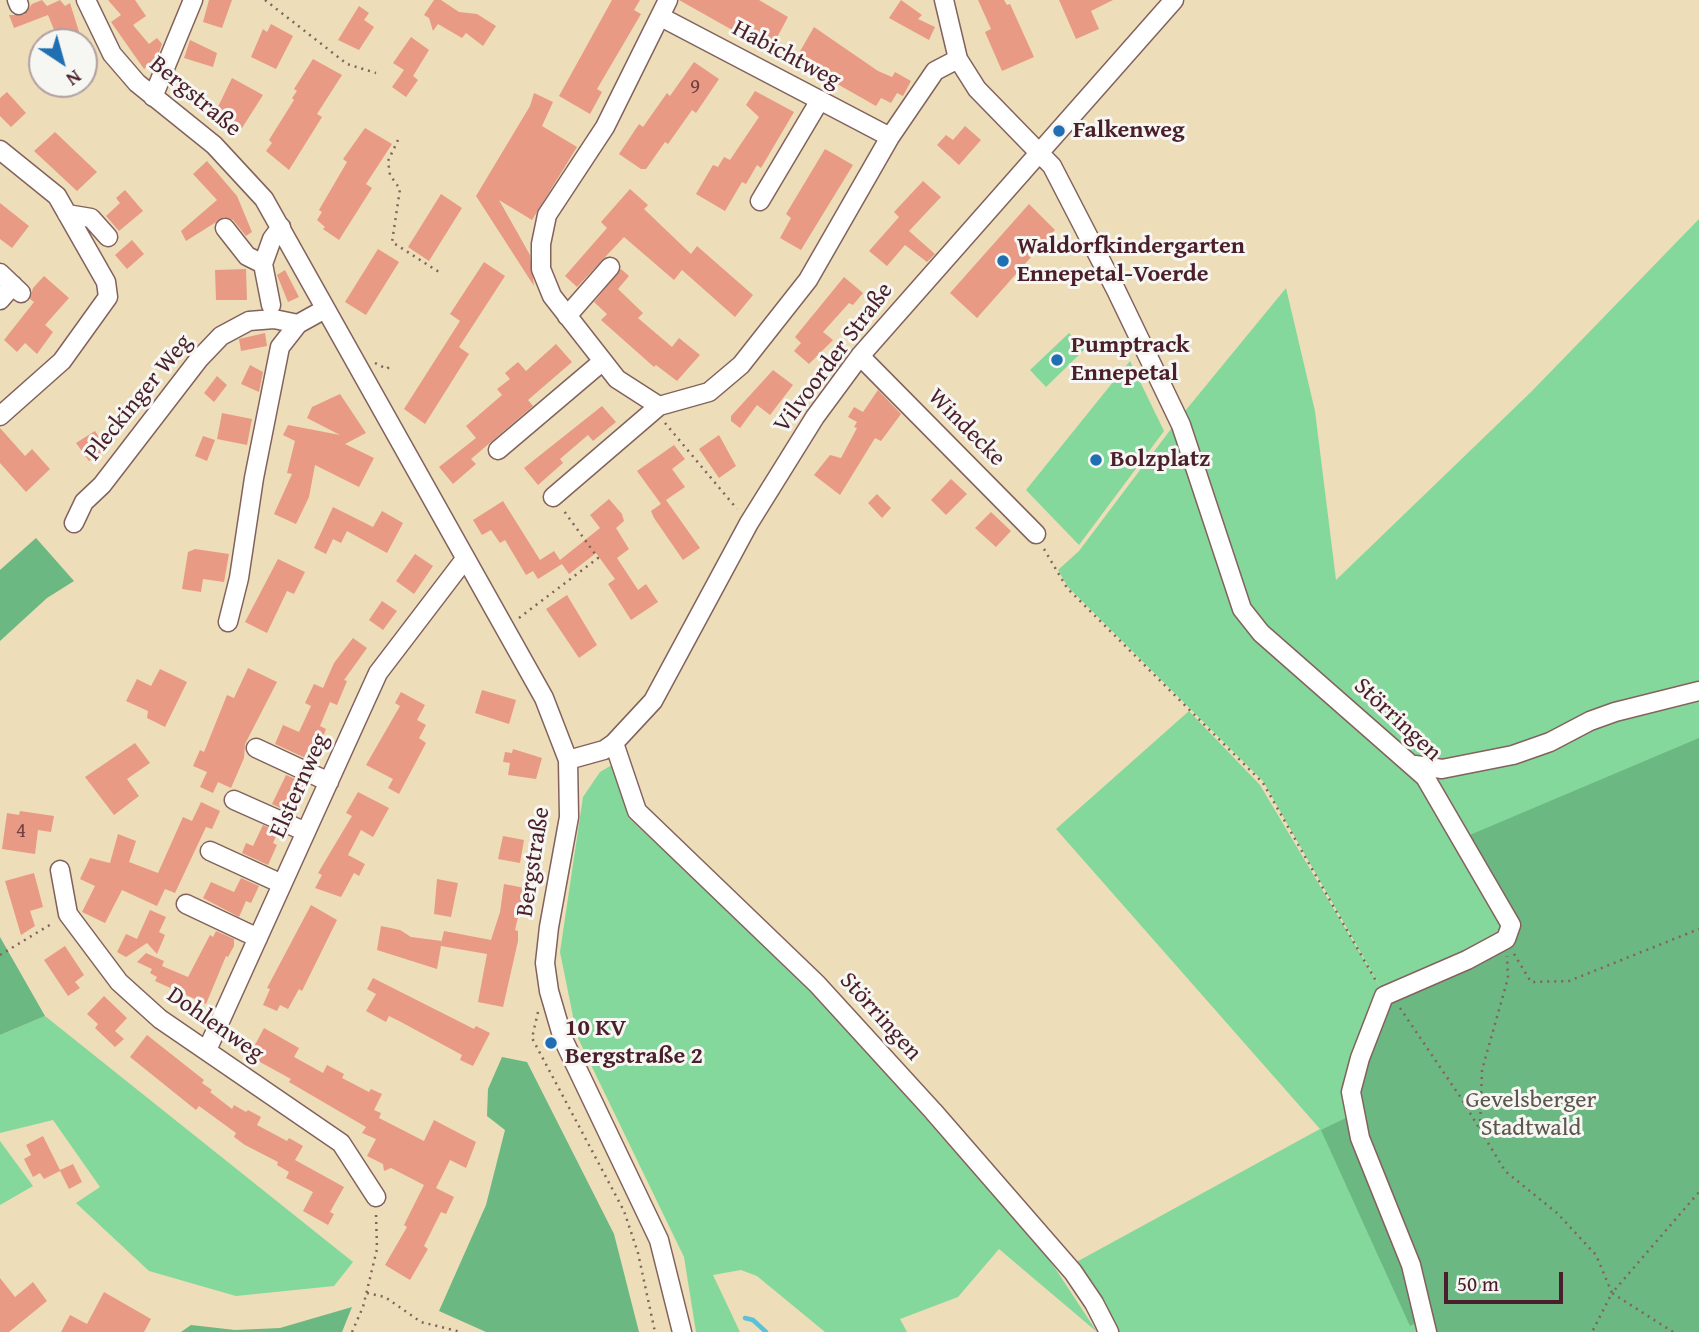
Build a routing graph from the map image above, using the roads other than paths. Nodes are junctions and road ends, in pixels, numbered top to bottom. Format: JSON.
{"nodes":[{"id":1,"x":86,"y":0,"type":"edge"},
{"id":2,"x":193,"y":0,"type":"edge"},
{"id":3,"x":944,"y":0,"type":"edge"},
{"id":4,"x":1174,"y":0,"type":"edge"},
{"id":5,"x":664,"y":8,"type":"edge"},
{"id":6,"x":958,"y":59,"type":"junction"},
{"id":7,"x":153,"y":97,"type":"junction"},
{"id":8,"x":820,"y":100,"type":"junction"},
{"id":9,"x":890,"y":137,"type":"junction"},
{"id":10,"x":0,"y":150,"type":"edge"},
{"id":11,"x":1039,"y":153,"type":"junction"},
{"id":12,"x":760,"y":201,"type":"dead end"},
{"id":13,"x":67,"y":214,"type":"junction"},
{"id":14,"x":281,"y":227,"type":"junction"},
{"id":15,"x":225,"y":228,"type":"dead end"},
{"id":16,"x":108,"y":237,"type":"dead end"},
{"id":17,"x":263,"y":264,"type":"junction"},
{"id":18,"x":610,"y":267,"type":"dead end"},
{"id":19,"x":11,"y":284,"type":"edge"},
{"id":20,"x":0,"y":300,"type":"edge"},
{"id":21,"x":271,"y":305,"type":"dead end"},
{"id":22,"x":325,"y":309,"type":"junction"},
{"id":23,"x":568,"y":316,"type":"junction"},
{"id":24,"x":298,"y":324,"type":"junction"},
{"id":25,"x":860,"y":356,"type":"junction"},
{"id":26,"x":603,"y":361,"type":"junction"},
{"id":27,"x":659,"y":407,"type":"junction"},
{"id":28,"x":0,"y":416,"type":"edge"},
{"id":29,"x":498,"y":450,"type":"dead end"},
{"id":30,"x":553,"y":497,"type":"road end"},
{"id":31,"x":74,"y":523,"type":"dead end"},
{"id":32,"x":1036,"y":534,"type":"road end"},
{"id":33,"x":465,"y":559,"type":"junction"},
{"id":34,"x":228,"y":622,"type":"dead end"},
{"id":35,"x":1699,"y":691,"type":"edge"},
{"id":36,"x":614,"y":743,"type":"junction"},
{"id":37,"x":256,"y":748,"type":"dead end"},
{"id":38,"x":568,"y":760,"type":"junction"},
{"id":39,"x":1415,"y":765,"type":"junction"},
{"id":40,"x":329,"y":782,"type":"junction"},
{"id":41,"x":234,"y":800,"type":"dead end"},
{"id":42,"x":306,"y":832,"type":"junction"},
{"id":43,"x":210,"y":851,"type":"dead end"},
{"id":44,"x":60,"y":870,"type":"dead end"},
{"id":45,"x":282,"y":884,"type":"junction"},
{"id":46,"x":186,"y":904,"type":"dead end"},
{"id":47,"x":258,"y":938,"type":"junction"},
{"id":48,"x":207,"y":1050,"type":"junction"},
{"id":49,"x":376,"y":1197,"type":"road end"},
{"id":50,"x":682,"y":1332,"type":"edge"},
{"id":51,"x":1109,"y":1332,"type":"edge"},
{"id":52,"x":1427,"y":1332,"type":"edge"}],
"edges":[{"from":1,"to":7,"type":"street","name":"Bergstraße"},
{"from":2,"to":7,"type":"street"},
{"from":3,"to":6,"type":"street","name":"Störringen"},
{"from":4,"to":11,"type":"street","name":"Vilvoorder Straße"},
{"from":5,"to":8,"type":"street","name":"Habichtweg"},
{"from":5,"to":23,"type":"street"},
{"from":6,"to":9,"type":"street"},
{"from":6,"to":11,"type":"street","name":"Störringen"},
{"from":7,"to":14,"type":"street","name":"Bergstraße"},
{"from":8,"to":9,"type":"street","name":"Habichtweg"},
{"from":8,"to":12,"type":"street"},
{"from":9,"to":27,"type":"street"},
{"from":10,"to":13,"type":"street"},
{"from":11,"to":25,"type":"street","name":"Vilvoorder Straße"},
{"from":11,"to":39,"type":"street","name":"Störringen"},
{"from":13,"to":16,"type":"street"},
{"from":13,"to":28,"type":"street"},
{"from":14,"to":17,"type":"street"},
{"from":14,"to":22,"type":"street","name":"Bergstraße"},
{"from":15,"to":17,"type":"street"},
{"from":17,"to":21,"type":"street"},
{"from":18,"to":23,"type":"street"},
{"from":19,"to":20,"type":"street"},
{"from":22,"to":24,"type":"street"},
{"from":22,"to":33,"type":"street","name":"Bergstraße"},
{"from":23,"to":26,"type":"street"},
{"from":24,"to":31,"type":"street","name":"Pleckinger Weg"},
{"from":24,"to":34,"type":"street"},
{"from":25,"to":32,"type":"street","name":"Windecke"},
{"from":25,"to":36,"type":"street","name":"Vilvoorder Straße"},
{"from":26,"to":27,"type":"street"},
{"from":26,"to":29,"type":"street"},
{"from":27,"to":30,"type":"street"},
{"from":33,"to":38,"type":"street","name":"Bergstraße"},
{"from":33,"to":40,"type":"street","name":"Elsternweg"},
{"from":35,"to":39,"type":"street"},
{"from":36,"to":38,"type":"street","name":"Vilvoorder Straße"},
{"from":36,"to":51,"type":"street","name":"Störringen"},
{"from":37,"to":40,"type":"street"},
{"from":38,"to":50,"type":"street","name":"Bergstraße"},
{"from":39,"to":52,"type":"street","name":"Störringen"},
{"from":40,"to":42,"type":"street","name":"Elsternweg"},
{"from":41,"to":42,"type":"street"},
{"from":42,"to":45,"type":"street","name":"Elsternweg"},
{"from":43,"to":45,"type":"street"},
{"from":44,"to":48,"type":"street","name":"Dohlenweg"},
{"from":45,"to":47,"type":"street","name":"Elsternweg"},
{"from":46,"to":47,"type":"street"},
{"from":47,"to":48,"type":"street","name":"Elsternweg"},
{"from":48,"to":49,"type":"street","name":"Dohlenweg"}]}
